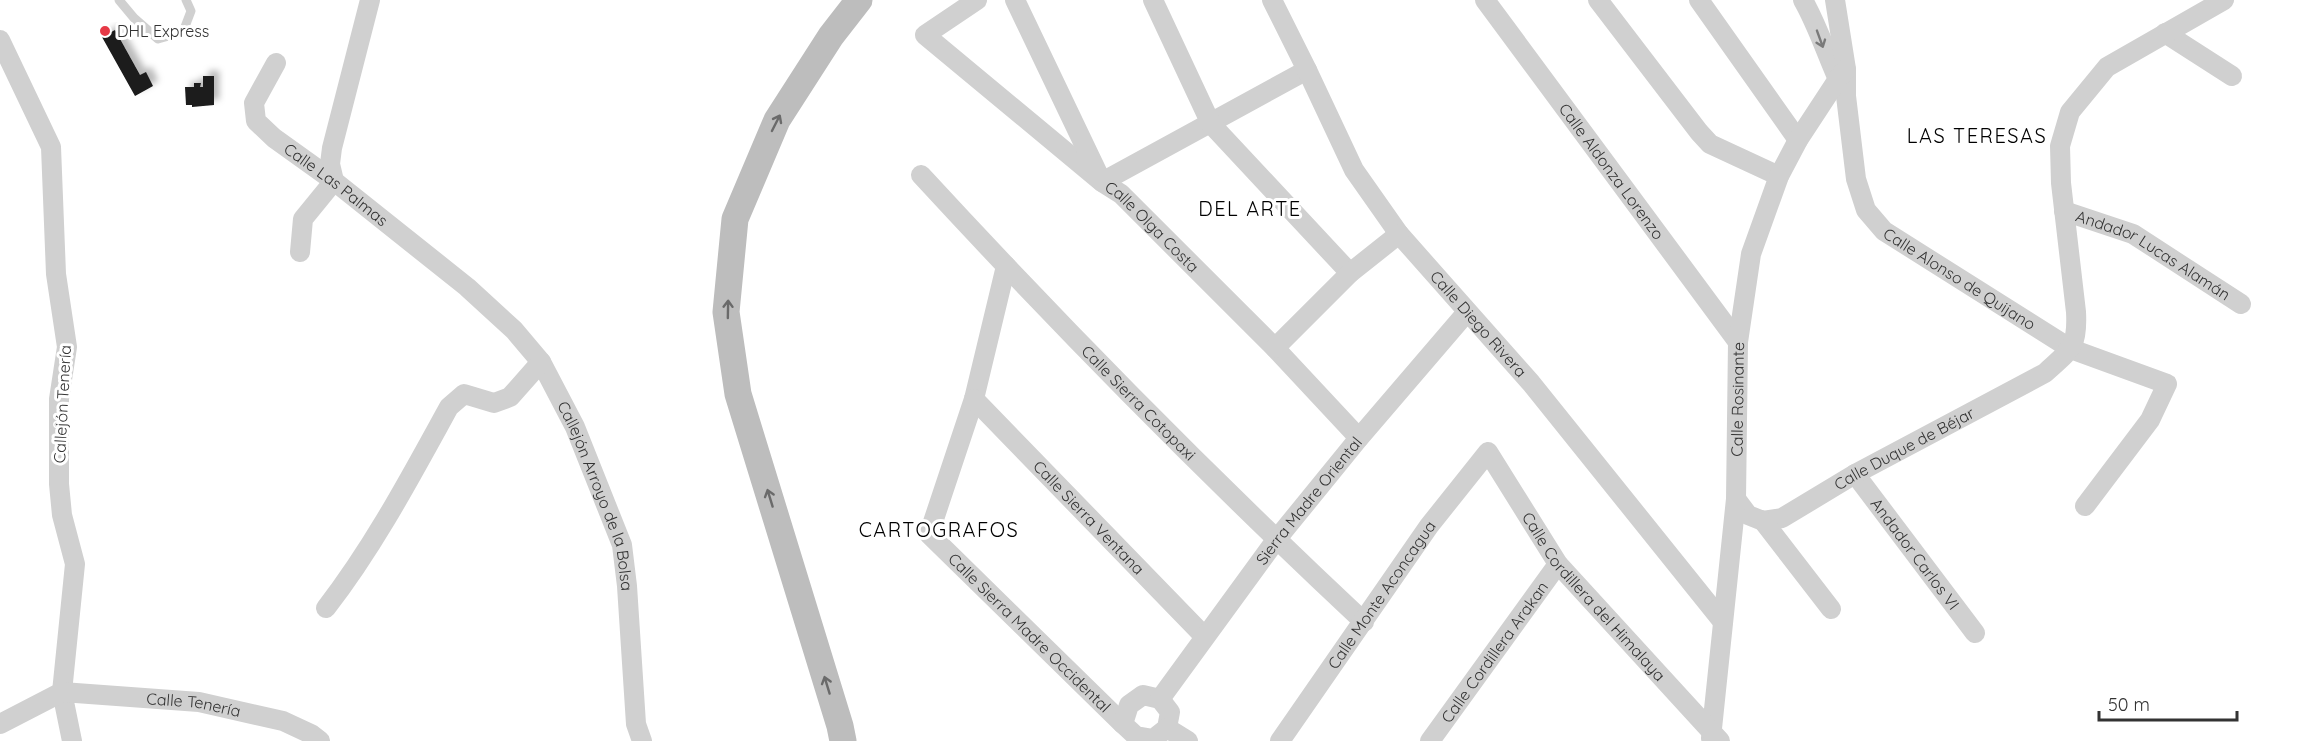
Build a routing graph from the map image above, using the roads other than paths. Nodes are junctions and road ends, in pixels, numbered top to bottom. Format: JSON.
{"nodes":[{"id":1,"x":119,"y":0,"type":"edge"},
{"id":2,"x":186,"y":0,"type":"edge"},
{"id":3,"x":370,"y":0,"type":"edge"},
{"id":4,"x":859,"y":0,"type":"edge"},
{"id":5,"x":977,"y":0,"type":"edge"},
{"id":6,"x":1015,"y":0,"type":"edge"},
{"id":7,"x":1153,"y":0,"type":"edge"},
{"id":8,"x":1272,"y":0,"type":"edge"},
{"id":9,"x":1485,"y":0,"type":"edge"},
{"id":10,"x":1598,"y":0,"type":"edge"},
{"id":11,"x":1699,"y":0,"type":"edge"},
{"id":12,"x":1803,"y":0,"type":"edge"},
{"id":13,"x":1835,"y":0,"type":"edge"},
{"id":14,"x":2224,"y":0,"type":"edge"},
{"id":15,"x":2165,"y":33,"type":"junction"},
{"id":16,"x":0,"y":40,"type":"edge"},
{"id":17,"x":276,"y":63,"type":"dead end"},
{"id":18,"x":1307,"y":70,"type":"junction"},
{"id":19,"x":2232,"y":76,"type":"dead end"},
{"id":20,"x":1843,"y":81,"type":"junction"},
{"id":21,"x":1211,"y":124,"type":"junction"},
{"id":22,"x":1798,"y":140,"type":"junction"},
{"id":23,"x":921,"y":175,"type":"dead end"},
{"id":24,"x":1779,"y":176,"type":"junction"},
{"id":25,"x":334,"y":181,"type":"junction"},
{"id":26,"x":1102,"y":182,"type":"junction"},
{"id":27,"x":2064,"y":211,"type":"junction"},
{"id":28,"x":1399,"y":234,"type":"junction"},
{"id":29,"x":300,"y":252,"type":"dead end"},
{"id":30,"x":1006,"y":266,"type":"junction"},
{"id":31,"x":1350,"y":273,"type":"junction"},
{"id":32,"x":467,"y":286,"type":"joint"},
{"id":33,"x":2241,"y":304,"type":"dead end"},
{"id":34,"x":1467,"y":312,"type":"junction"},
{"id":35,"x":1737,"y":342,"type":"junction"},
{"id":36,"x":1275,"y":348,"type":"junction"},
{"id":37,"x":2071,"y":349,"type":"junction"},
{"id":38,"x":541,"y":362,"type":"junction"},
{"id":39,"x":974,"y":399,"type":"junction"},
{"id":40,"x":1359,"y":438,"type":"junction"},
{"id":41,"x":1488,"y":452,"type":"joint"},
{"id":42,"x":1855,"y":474,"type":"junction"},
{"id":43,"x":1736,"y":499,"type":"junction"},
{"id":44,"x":2085,"y":506,"type":"dead end"},
{"id":45,"x":1763,"y":521,"type":"junction"},
{"id":46,"x":1276,"y":540,"type":"junction"},
{"id":47,"x":1558,"y":564,"type":"junction"},
{"id":48,"x":326,"y":608,"type":"dead end"},
{"id":49,"x":1831,"y":609,"type":"dead end"},
{"id":50,"x":1364,"y":622,"type":"junction"},
{"id":51,"x":1724,"y":622,"type":"junction"},
{"id":52,"x":1975,"y":633,"type":"dead end"},
{"id":53,"x":1204,"y":636,"type":"junction"},
{"id":54,"x":62,"y":692,"type":"junction"},
{"id":55,"x":1160,"y":699,"type":"junction"},
{"id":56,"x":0,"y":724,"type":"edge"},
{"id":57,"x":1167,"y":728,"type":"junction"},
{"id":58,"x":1131,"y":734,"type":"edge"},
{"id":59,"x":1714,"y":737,"type":"edge"},
{"id":60,"x":72,"y":741,"type":"edge"},
{"id":61,"x":320,"y":741,"type":"edge"},
{"id":62,"x":642,"y":741,"type":"edge"},
{"id":63,"x":843,"y":741,"type":"edge"},
{"id":64,"x":1188,"y":741,"type":"edge"},
{"id":65,"x":1280,"y":741,"type":"edge"},
{"id":66,"x":1431,"y":741,"type":"edge"}],
"edges":[{"from":1,"to":2,"type":"lane"},
{"from":3,"to":25,"type":"street"},
{"from":63,"to":4,"type":"street","one_way":true},
{"from":5,"to":26,"type":"street","name":"Calle Olga Costa"},
{"from":6,"to":26,"type":"street"},
{"from":7,"to":21,"type":"street"},
{"from":8,"to":18,"type":"street","name":"Calle Diego Rivera"},
{"from":9,"to":35,"type":"street","name":"Calle Aldonza Lorenzo"},
{"from":10,"to":24,"type":"street"},
{"from":11,"to":22,"type":"street"},
{"from":12,"to":20,"type":"street","name":"Calle Alonso de Quijano","one_way":true},
{"from":13,"to":20,"type":"street","name":"Calle Alonso de Quijano"},
{"from":14,"to":15,"type":"street"},
{"from":15,"to":19,"type":"street"},
{"from":15,"to":27,"type":"street"},
{"from":16,"to":54,"type":"street","name":"Callejón Tenería"},
{"from":17,"to":25,"type":"street","name":"Calle Las Palmas"},
{"from":18,"to":21,"type":"street"},
{"from":18,"to":28,"type":"street","name":"Calle Diego Rivera"},
{"from":20,"to":22,"type":"street","name":"Calle Rosinante"},
{"from":20,"to":37,"type":"street","name":"Calle Alonso de Quijano"},
{"from":21,"to":26,"type":"street"},
{"from":21,"to":31,"type":"street"},
{"from":22,"to":24,"type":"street","name":"Calle Rosinante"},
{"from":23,"to":30,"type":"street","name":"Calle Sierra Cotopaxi"},
{"from":24,"to":35,"type":"street","name":"Calle Rosinante"},
{"from":25,"to":29,"type":"street"},
{"from":25,"to":32,"type":"street","name":"Calle Las Palmas"},
{"from":26,"to":36,"type":"street","name":"Calle Olga Costa"},
{"from":27,"to":33,"type":"street","name":"Andador Lucas Alamán"},
{"from":27,"to":37,"type":"street"},
{"from":28,"to":31,"type":"street"},
{"from":28,"to":34,"type":"street","name":"Calle Diego Rivera"},
{"from":30,"to":39,"type":"street","name":"Calle Sierra Madre Occidental"},
{"from":30,"to":46,"type":"street","name":"Calle Sierra Cotopaxi"},
{"from":31,"to":36,"type":"street"},
{"from":32,"to":38,"type":"street","name":"Callejón Arroyo de la Bolsa"},
{"from":34,"to":40,"type":"street","name":"Sierra Madre Oriental"},
{"from":34,"to":51,"type":"street","name":"Calle Diego Rivera"},
{"from":35,"to":43,"type":"street","name":"Calle Rosinante"},
{"from":36,"to":40,"type":"street","name":"Calle Olga Costa"},
{"from":37,"to":42,"type":"street","name":"Calle Duque de Béjar"},
{"from":37,"to":44,"type":"street","name":"Calle Alonso de Quijano"},
{"from":38,"to":48,"type":"street"},
{"from":38,"to":62,"type":"street","name":"Callejón Arroyo de la Bolsa"},
{"from":39,"to":53,"type":"street","name":"Calle Sierra Ventana"},
{"from":39,"to":58,"type":"street","name":"Calle Sierra Madre Occidental"},
{"from":40,"to":46,"type":"street","name":"Sierra Madre Oriental"},
{"from":41,"to":47,"type":"street","name":"Calle Cordillera del Himalaya"},
{"from":41,"to":50,"type":"street","name":"Calle Monte Aconcagua"},
{"from":42,"to":45,"type":"street","name":"Calle Duque de Béjar"},
{"from":42,"to":52,"type":"street","name":"Andador Carlos VI"},
{"from":43,"to":45,"type":"street"},
{"from":43,"to":51,"type":"street","name":"Calle Rosinante"},
{"from":45,"to":49,"type":"street"},
{"from":46,"to":50,"type":"street","name":"Calle Sierra Cotopaxi"},
{"from":46,"to":53,"type":"street","name":"Sierra Madre Oriental"},
{"from":47,"to":59,"type":"street","name":"Calle Cordillera del Himalaya"},
{"from":47,"to":66,"type":"street","name":"Calle Cordillera Arakan"},
{"from":50,"to":65,"type":"street","name":"Calle Monte Aconcagua"},
{"from":51,"to":59,"type":"street","name":"Calle Rosinante"},
{"from":53,"to":55,"type":"street","name":"Sierra Madre Oriental"},
{"from":54,"to":56,"type":"street"},
{"from":54,"to":60,"type":"street","name":"Callejón Tenería"},
{"from":54,"to":61,"type":"street","name":"Calle Tenería"},
{"from":55,"to":57,"type":"street"},
{"from":55,"to":58,"type":"street"},
{"from":57,"to":58,"type":"street"},
{"from":57,"to":64,"type":"street"}]}
